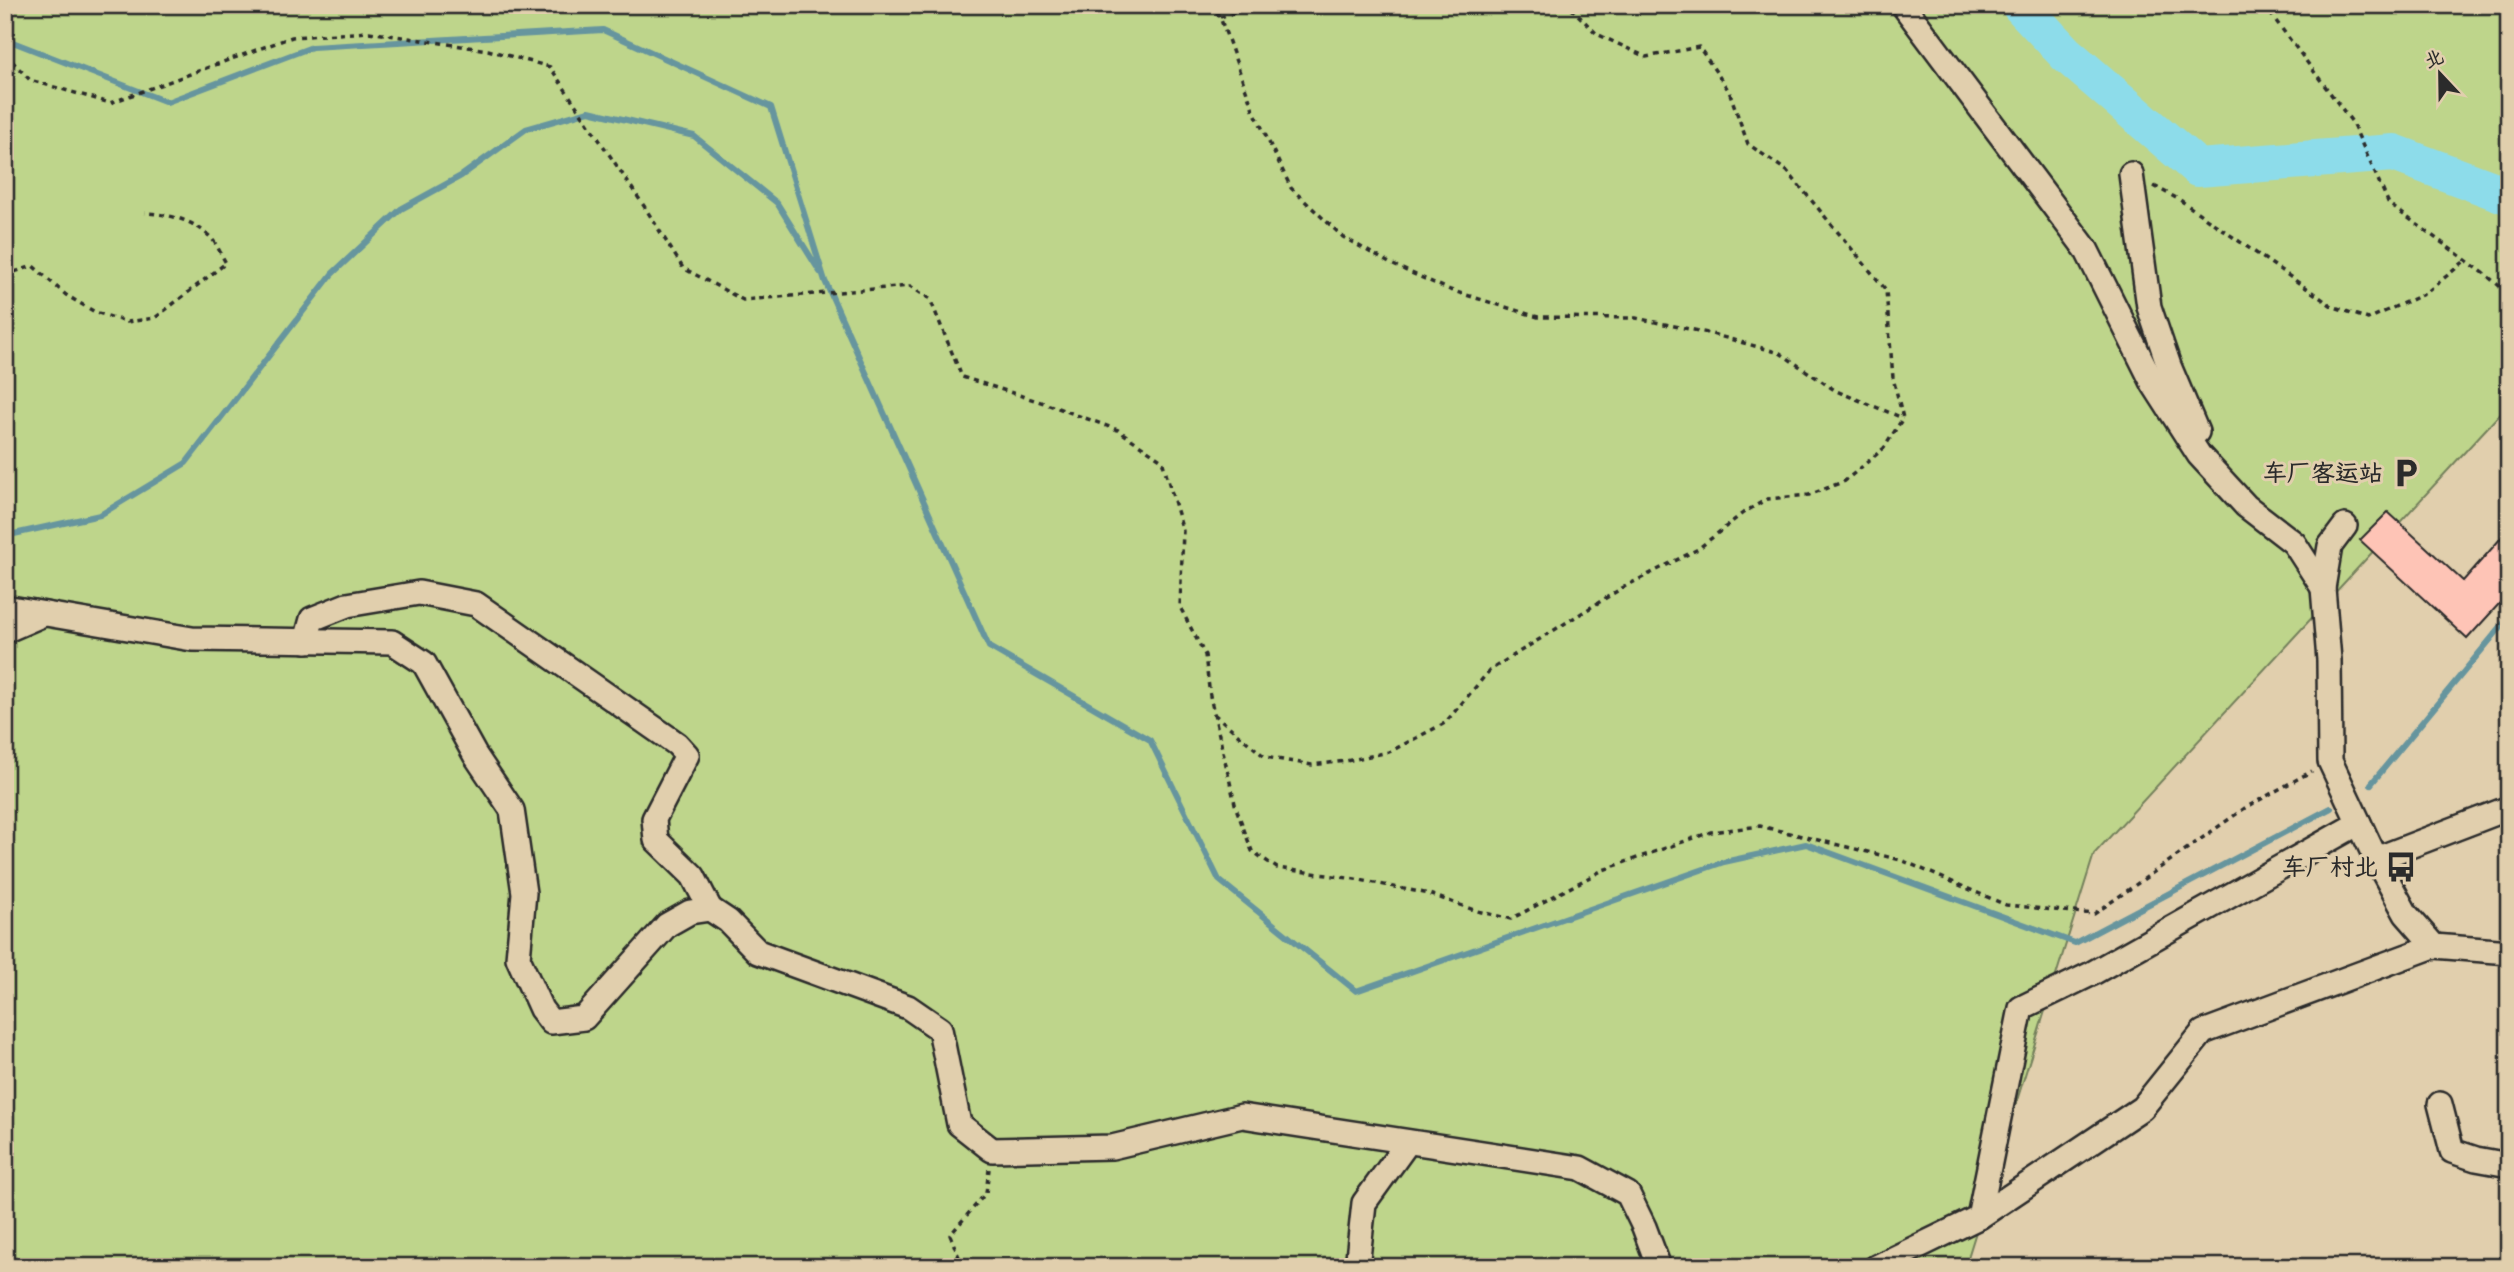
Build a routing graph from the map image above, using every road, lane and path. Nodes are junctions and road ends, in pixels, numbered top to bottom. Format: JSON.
{"nodes":[{"id":1,"x":1210,"y":5,"type":"edge"},
{"id":2,"x":1260,"y":5,"type":"edge"},
{"id":3,"x":1568,"y":5,"type":"edge"},
{"id":4,"x":1903,"y":5,"type":"edge"},
{"id":5,"x":2264,"y":5,"type":"edge"},
{"id":6,"x":1220,"y":17,"type":"junction"},
{"id":7,"x":5,"y":54,"type":"edge"},
{"id":8,"x":2132,"y":174,"type":"joint"},
{"id":9,"x":145,"y":213,"type":"dead end"},
{"id":10,"x":2466,"y":260,"type":"junction"},
{"id":11,"x":5,"y":275,"type":"edge"},
{"id":12,"x":2509,"y":294,"type":"edge"},
{"id":13,"x":1903,"y":418,"type":"junction"},
{"id":14,"x":2214,"y":471,"type":"junction"},
{"id":15,"x":2344,"y":526,"type":"dead end"},
{"id":16,"x":2323,"y":588,"type":"junction"},
{"id":17,"x":5,"y":607,"type":"edge"},
{"id":18,"x":44,"y":614,"type":"junction"},
{"id":19,"x":5,"y":631,"type":"edge"},
{"id":20,"x":306,"y":641,"type":"junction"},
{"id":21,"x":1214,"y":714,"type":"junction"},
{"id":22,"x":2330,"y":761,"type":"junction"},
{"id":23,"x":2509,"y":807,"type":"edge"},
{"id":24,"x":2359,"y":823,"type":"junction"},
{"id":25,"x":2376,"y":859,"type":"junction"},
{"id":26,"x":710,"y":909,"type":"junction"},
{"id":27,"x":2434,"y":946,"type":"junction"},
{"id":28,"x":2509,"y":952,"type":"edge"},
{"id":29,"x":2440,"y":1104,"type":"dead end"},
{"id":30,"x":1408,"y":1142,"type":"junction"},
{"id":31,"x":992,"y":1150,"type":"junction"},
{"id":32,"x":2509,"y":1166,"type":"edge"},
{"id":33,"x":1979,"y":1217,"type":"junction"},
{"id":34,"x":963,"y":1267,"type":"edge"},
{"id":35,"x":1357,"y":1267,"type":"edge"},
{"id":36,"x":1659,"y":1267,"type":"edge"},
{"id":37,"x":1876,"y":1267,"type":"edge"}],
"edges":[{"from":1,"to":6,"type":"path"},
{"from":2,"to":6,"type":"path"},
{"from":3,"to":13,"type":"path"},
{"from":4,"to":14,"type":"street"},
{"from":5,"to":10,"type":"path"},
{"from":6,"to":13,"type":"path"},
{"from":7,"to":21,"type":"path"},
{"from":8,"to":10,"type":"path"},
{"from":8,"to":14,"type":"street"},
{"from":9,"to":11,"type":"path"},
{"from":10,"to":12,"type":"path"},
{"from":13,"to":21,"type":"path"},
{"from":14,"to":16,"type":"street"},
{"from":15,"to":16,"type":"street"},
{"from":16,"to":22,"type":"street"},
{"from":17,"to":18,"type":"street"},
{"from":18,"to":19,"type":"street"},
{"from":18,"to":20,"type":"street"},
{"from":20,"to":26,"type":"street"},
{"from":20,"to":26,"type":"street"},
{"from":21,"to":22,"type":"path"},
{"from":22,"to":24,"type":"street"},
{"from":23,"to":25,"type":"street"},
{"from":24,"to":25,"type":"street"},
{"from":24,"to":33,"type":"street"},
{"from":25,"to":27,"type":"street"},
{"from":26,"to":31,"type":"street"},
{"from":27,"to":28,"type":"street"},
{"from":27,"to":33,"type":"street"},
{"from":29,"to":32,"type":"street"},
{"from":30,"to":31,"type":"street"},
{"from":30,"to":35,"type":"street"},
{"from":30,"to":36,"type":"street"},
{"from":31,"to":34,"type":"path"},
{"from":33,"to":37,"type":"street"}]}
